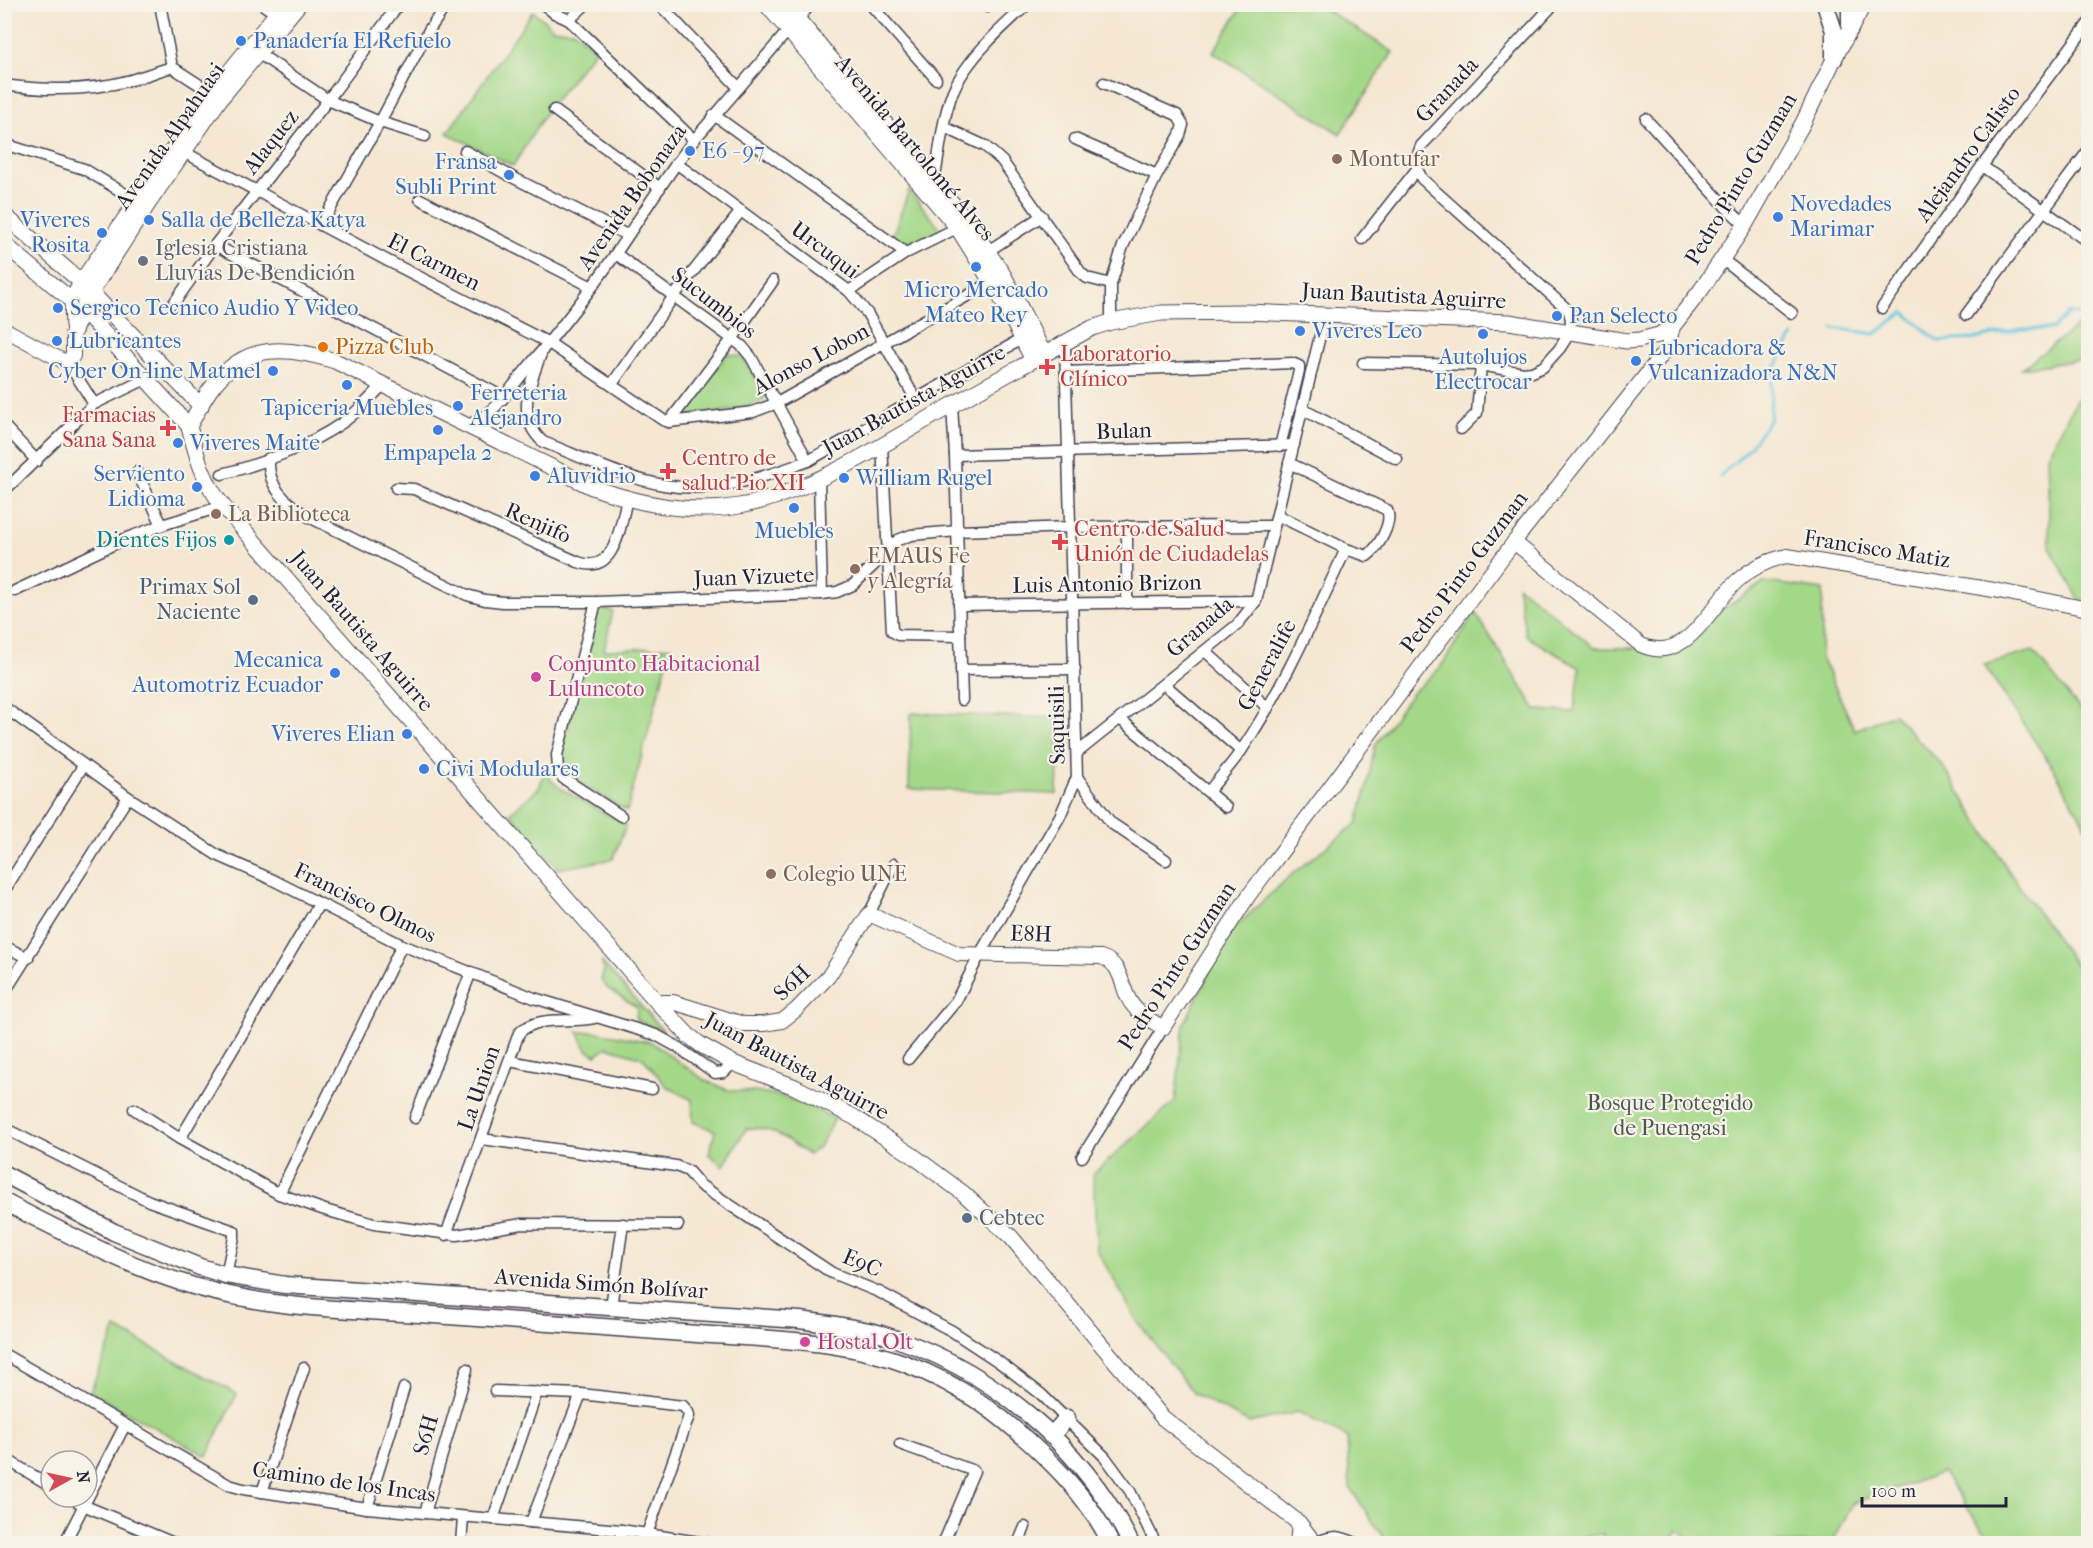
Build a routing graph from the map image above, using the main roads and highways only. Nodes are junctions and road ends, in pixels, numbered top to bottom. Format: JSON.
{"nodes":[{"id":1,"x":298,"y":4,"type":"edge"},
{"id":2,"x":766,"y":4,"type":"edge"},
{"id":3,"x":785,"y":4,"type":"edge"},
{"id":4,"x":1825,"y":4,"type":"edge"},
{"id":5,"x":1850,"y":4,"type":"edge"},
{"id":6,"x":1864,"y":4,"type":"edge"},
{"id":7,"x":280,"y":9,"type":"edge"},
{"id":8,"x":793,"y":25,"type":"junction"},
{"id":9,"x":1850,"y":29,"type":"junction"},
{"id":10,"x":1834,"y":59,"type":"junction"},
{"id":11,"x":180,"y":150,"type":"junction"},
{"id":12,"x":4,"y":215,"type":"edge"},
{"id":13,"x":963,"y":225,"type":"junction"},
{"id":14,"x":4,"y":244,"type":"edge"},
{"id":15,"x":86,"y":287,"type":"junction"},
{"id":16,"x":77,"y":305,"type":"junction"},
{"id":17,"x":1673,"y":327,"type":"joint"},
{"id":18,"x":73,"y":333,"type":"road end"},
{"id":19,"x":1028,"y":335,"type":"junction"},
{"id":20,"x":1039,"y":357,"type":"junction"},
{"id":21,"x":201,"y":406,"type":"junction"},
{"id":22,"x":189,"y":426,"type":"junction"},
{"id":23,"x":4,"y":1174,"type":"edge"},
{"id":24,"x":4,"y":1202,"type":"edge"},
{"id":25,"x":1067,"y":1418,"type":"road end"},
{"id":26,"x":1051,"y":1436,"type":"junction"},
{"id":27,"x":1315,"y":1543,"type":"edge"},
{"id":28,"x":1111,"y":1544,"type":"edge"},
{"id":29,"x":1131,"y":1544,"type":"edge"}],
"edges":[{"from":1,"to":11,"type":"main road","name":"Avenida Alpahuasi"},
{"from":2,"to":8,"type":"main road","name":"Avenida Bartolomé Alves"},
{"from":3,"to":8,"type":"main road","name":"Avenida Bartolomé Alves"},
{"from":4,"to":10,"type":"main road"},
{"from":5,"to":9,"type":"main road"},
{"from":6,"to":9,"type":"main road","name":"Pedro Pinto Guzman"},
{"from":7,"to":11,"type":"main road","name":"Avenida Alpahuasi"},
{"from":8,"to":13,"type":"main road","name":"Avenida Bartolomé Alves"},
{"from":8,"to":13,"type":"main road","name":"Avenida Bartolomé Alves"},
{"from":9,"to":10,"type":"main road","name":"Pedro Pinto Guzman"},
{"from":10,"to":17,"type":"main road","name":"Pedro Pinto Guzman"},
{"from":11,"to":15,"type":"main road","name":"Avenida Alpahuasi"},
{"from":11,"to":15,"type":"main road","name":"Avenida Alpahuasi"},
{"from":12,"to":15,"type":"main road"},
{"from":13,"to":19,"type":"main road","name":"Avenida Bartolomé Alves"},
{"from":13,"to":19,"type":"main road","name":"Avenida Bartolomé Alves"},
{"from":14,"to":16,"type":"main road"},
{"from":15,"to":16,"type":"main road","name":"Avenida Alpahuasi"},
{"from":15,"to":21,"type":"main road"},
{"from":16,"to":18,"type":"main road","name":"Avenida Alpahuasi"},
{"from":16,"to":22,"type":"main road"},
{"from":17,"to":20,"type":"main road","name":"Juan Bautista Aguirre"},
{"from":19,"to":20,"type":"main road","name":"Avenida Bartolomé Alves"},
{"from":20,"to":21,"type":"main road","name":"Juan Bautista Aguirre"},
{"from":21,"to":22,"type":"main road","name":"Juan Bautista Aguirre"},
{"from":22,"to":27,"type":"main road","name":"Juan Bautista Aguirre"},
{"from":23,"to":26,"type":"main road","name":"Avenida Simón Bolívar"},
{"from":24,"to":28,"type":"main road","name":"Avenida Simón Bolívar"},
{"from":25,"to":26,"type":"main road"},
{"from":26,"to":29,"type":"main road","name":"Avenida Simón Bolívar"}]}
